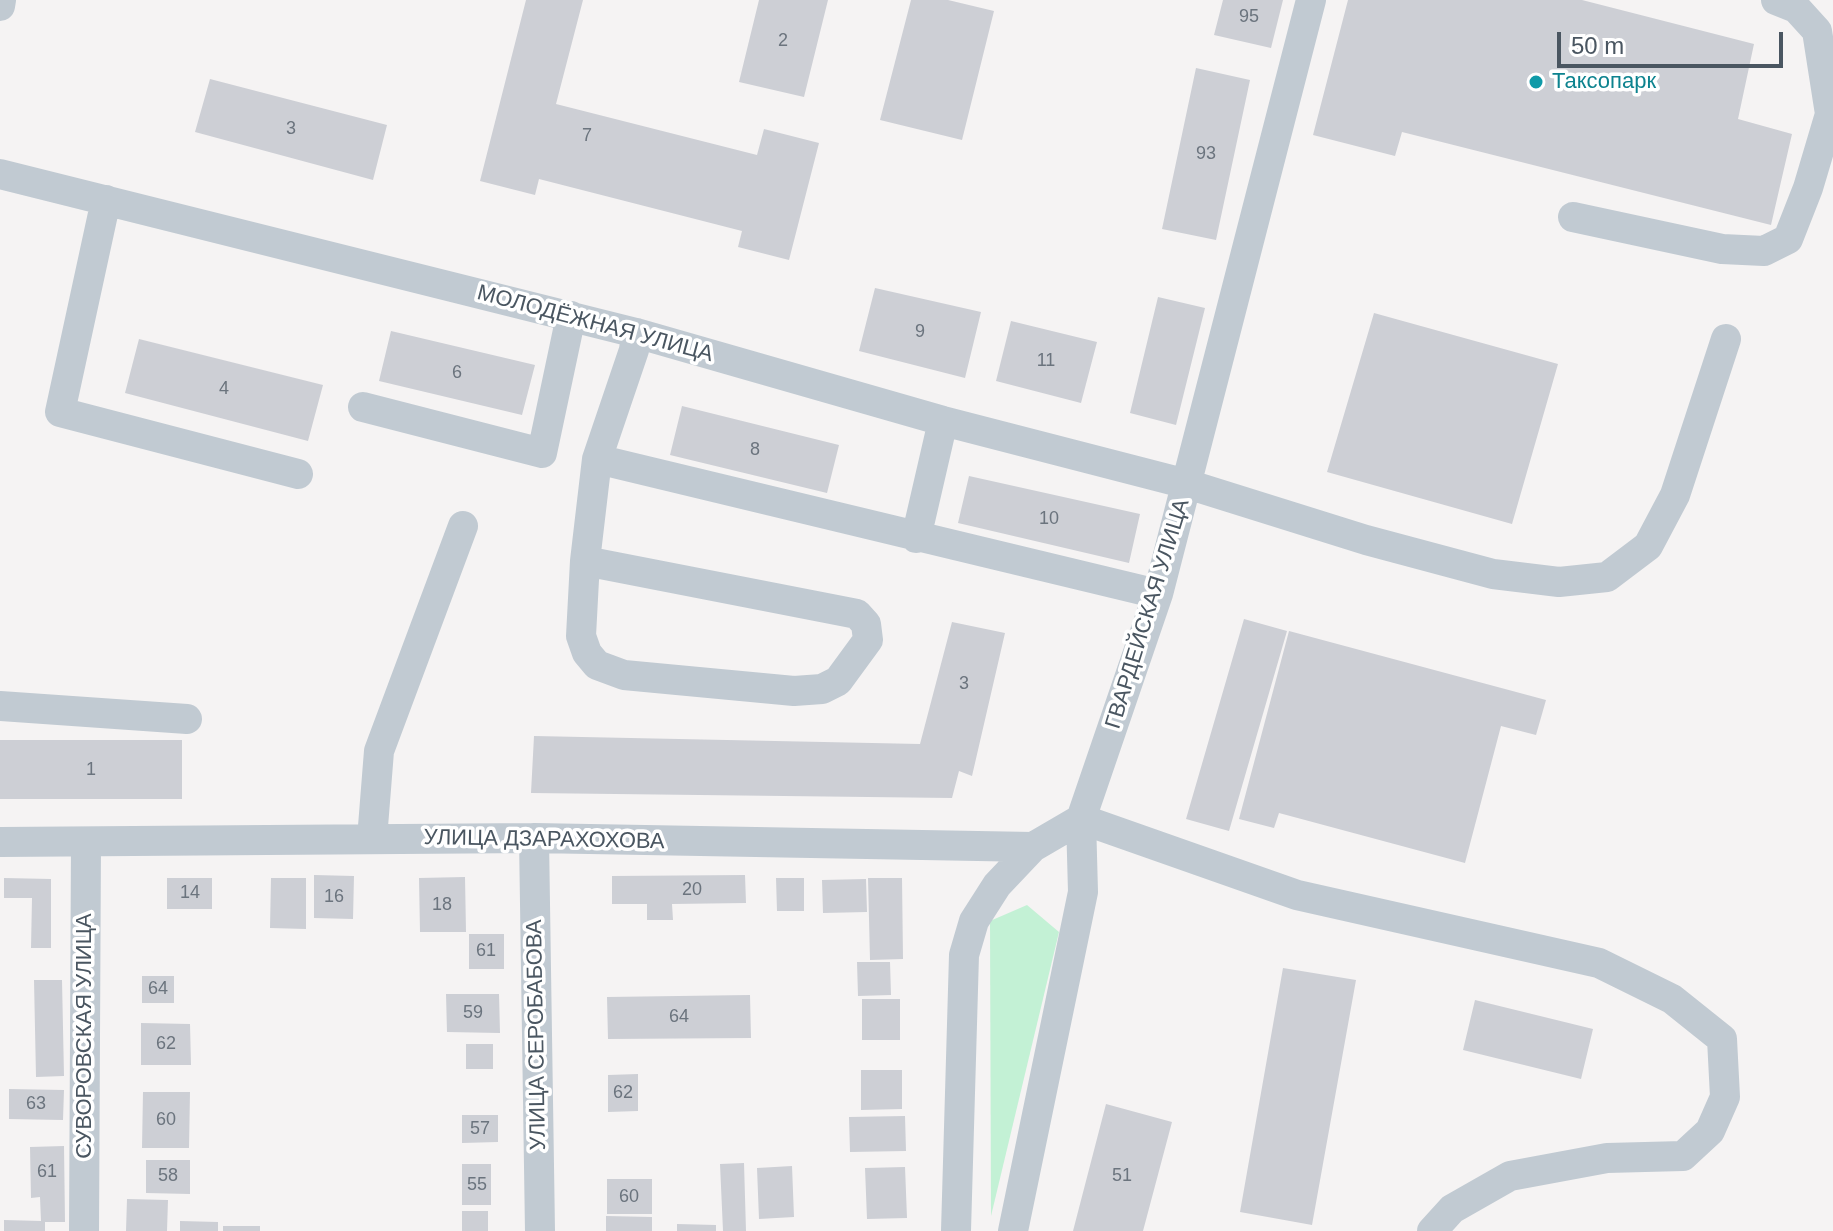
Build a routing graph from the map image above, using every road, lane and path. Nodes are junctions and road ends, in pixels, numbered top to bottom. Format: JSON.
{"nodes":[{"id":1,"x":1311,"y":0,"type":"edge"},
{"id":2,"x":1776,"y":0,"type":"edge"},
{"id":3,"x":0,"y":174,"type":"edge"},
{"id":4,"x":106,"y":200,"type":"junction"},
{"id":5,"x":1573,"y":217,"type":"dead end"},
{"id":6,"x":571,"y":316,"type":"junction"},
{"id":7,"x":636,"y":333,"type":"junction"},
{"id":8,"x":1726,"y":339,"type":"dead end"},
{"id":9,"x":363,"y":407,"type":"dead end"},
{"id":10,"x":943,"y":421,"type":"junction"},
{"id":11,"x":597,"y":459,"type":"junction"},
{"id":12,"x":298,"y":474,"type":"dead end"},
{"id":13,"x":1187,"y":484,"type":"junction"},
{"id":14,"x":463,"y":526,"type":"dead end"},
{"id":15,"x":916,"y":538,"type":"junction"},
{"id":16,"x":585,"y":561,"type":"junction"},
{"id":17,"x":1158,"y":594,"type":"junction"},
{"id":18,"x":0,"y":706,"type":"edge"},
{"id":19,"x":187,"y":719,"type":"dead end"},
{"id":20,"x":1081,"y":819,"type":"junction"},
{"id":21,"x":534,"y":838,"type":"junction"},
{"id":22,"x":372,"y":839,"type":"junction"},
{"id":23,"x":0,"y":842,"type":"edge"},
{"id":24,"x":86,"y":842,"type":"junction"},
{"id":25,"x":1033,"y":847,"type":"junction"},
{"id":26,"x":84,"y":1231,"type":"edge"},
{"id":27,"x":540,"y":1231,"type":"edge"},
{"id":28,"x":956,"y":1231,"type":"edge"},
{"id":29,"x":1013,"y":1231,"type":"edge"},
{"id":30,"x":1432,"y":1231,"type":"edge"}],
"edges":[{"from":1,"to":13,"type":"street","name":"ГВАРДЕЙСКАЯ УЛИЦА"},
{"from":2,"to":5,"type":"street"},
{"from":3,"to":4,"type":"street","name":"МОЛОДЁЖНАЯ УЛИЦА"},
{"from":4,"to":6,"type":"street","name":"МОЛОДЁЖНАЯ УЛИЦА"},
{"from":4,"to":12,"type":"street"},
{"from":6,"to":7,"type":"street","name":"МОЛОДЁЖНАЯ УЛИЦА"},
{"from":6,"to":9,"type":"street"},
{"from":7,"to":10,"type":"street","name":"МОЛОДЁЖНАЯ УЛИЦА"},
{"from":7,"to":11,"type":"street"},
{"from":8,"to":13,"type":"street","name":"МОЛОДЁЖНАЯ УЛИЦА"},
{"from":10,"to":13,"type":"street","name":"МОЛОДЁЖНАЯ УЛИЦА"},
{"from":10,"to":15,"type":"street"},
{"from":11,"to":15,"type":"street"},
{"from":11,"to":16,"type":"street"},
{"from":13,"to":17,"type":"street","name":"ГВАРДЕЙСКАЯ УЛИЦА"},
{"from":14,"to":22,"type":"street"},
{"from":15,"to":17,"type":"street"},
{"from":16,"to":16,"type":"street"},
{"from":17,"to":20,"type":"street","name":"ГВАРДЕЙСКАЯ УЛИЦА"},
{"from":18,"to":19,"type":"street"},
{"from":20,"to":25,"type":"street"},
{"from":20,"to":29,"type":"street","name":"ГВАРДЕЙСКАЯ УЛИЦА"},
{"from":20,"to":30,"type":"street"},
{"from":21,"to":22,"type":"street","name":"УЛИЦА ДЗАРАХОХОВА"},
{"from":21,"to":25,"type":"street","name":"УЛИЦА ДЗАРАХОХОВА"},
{"from":21,"to":27,"type":"street","name":"УЛИЦА СЕРОБАБОВА"},
{"from":22,"to":24,"type":"street","name":"УЛИЦА ДЗАРАХОХОВА"},
{"from":23,"to":24,"type":"street","name":"УЛИЦА ДЗАРАХОХОВА"},
{"from":24,"to":26,"type":"street","name":"СУВОРОВСКАЯ УЛИЦА"},
{"from":25,"to":28,"type":"street"}]}
